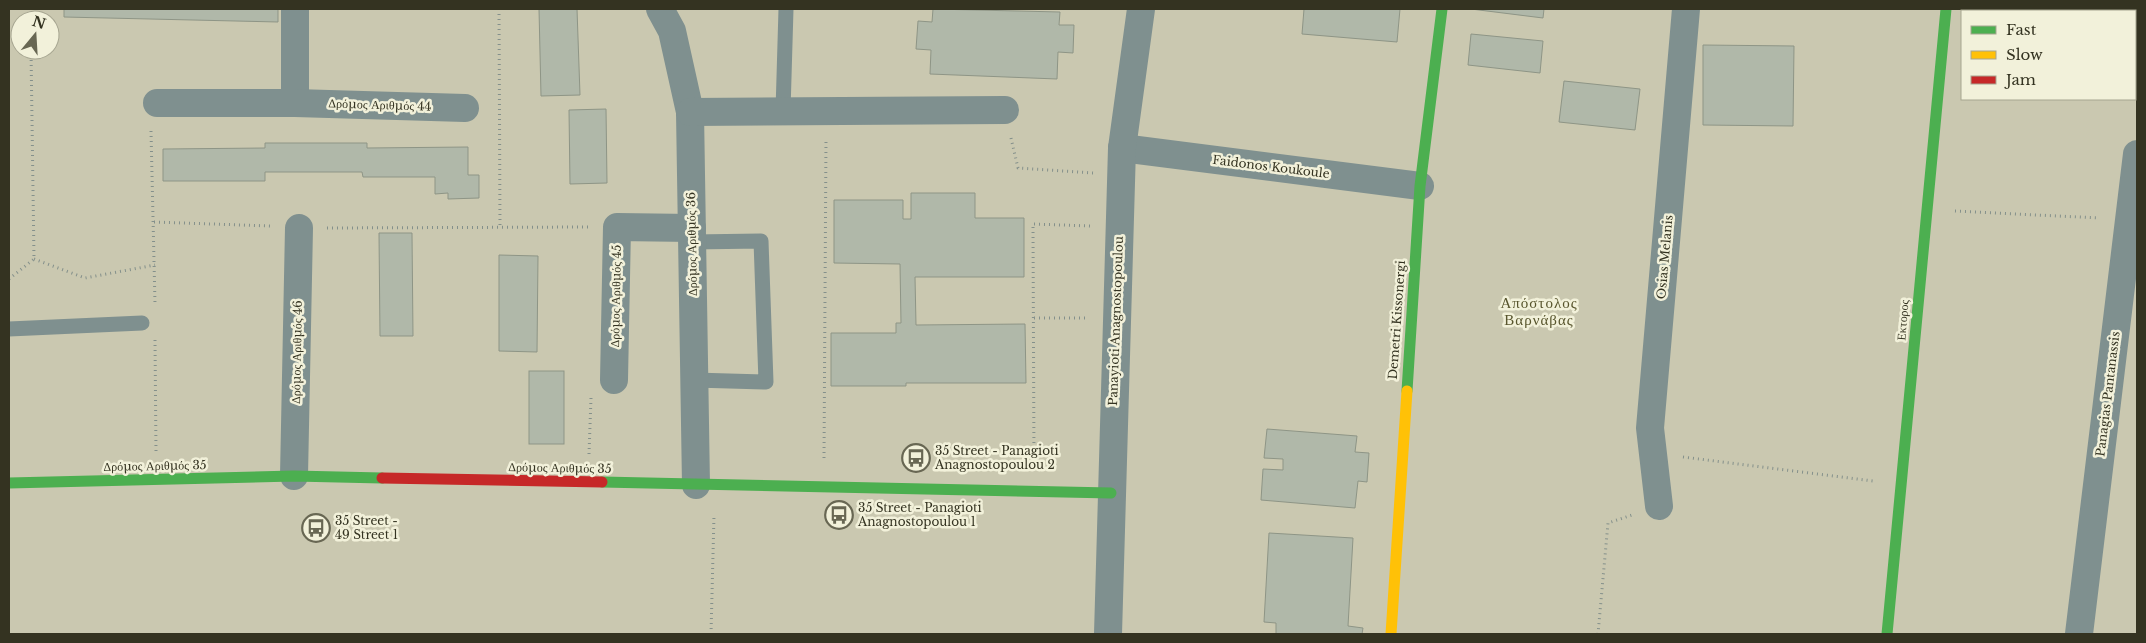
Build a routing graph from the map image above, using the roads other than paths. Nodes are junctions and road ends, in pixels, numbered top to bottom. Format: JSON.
{"nodes":[{"id":1,"x":295,"y":9,"type":"edge"},
{"id":2,"x":660,"y":9,"type":"edge"},
{"id":3,"x":786,"y":9,"type":"edge"},
{"id":4,"x":1141,"y":9,"type":"edge"},
{"id":5,"x":1442,"y":9,"type":"edge"},
{"id":6,"x":1686,"y":9,"type":"edge"},
{"id":7,"x":1946,"y":9,"type":"edge"},
{"id":8,"x":158,"y":103,"type":"road end"},
{"id":9,"x":295,"y":103,"type":"junction"},
{"id":10,"x":465,"y":108,"type":"dead end"},
{"id":11,"x":1005,"y":110,"type":"road end"},
{"id":12,"x":690,"y":112,"type":"junction"},
{"id":13,"x":783,"y":112,"type":"junction"},
{"id":14,"x":2137,"y":154,"type":"edge"},
{"id":15,"x":1122,"y":161,"type":"junction"},
{"id":16,"x":1420,"y":186,"type":"junction"},
{"id":17,"x":299,"y":228,"type":"road end"},
{"id":18,"x":692,"y":235,"type":"junction"},
{"id":19,"x":142,"y":323,"type":"dead end"},
{"id":20,"x":9,"y":329,"type":"edge"},
{"id":21,"x":614,"y":380,"type":"road end"},
{"id":22,"x":694,"y":380,"type":"junction"},
{"id":23,"x":294,"y":476,"type":"junction"},
{"id":24,"x":9,"y":483,"type":"edge"},
{"id":25,"x":705,"y":485,"type":"junction"},
{"id":26,"x":1111,"y":493,"type":"junction"},
{"id":27,"x":1659,"y":506,"type":"road end"},
{"id":28,"x":1108,"y":634,"type":"edge"},
{"id":29,"x":1391,"y":634,"type":"edge"},
{"id":30,"x":1888,"y":634,"type":"edge"},
{"id":31,"x":2079,"y":634,"type":"edge"}],
"edges":[{"from":1,"to":9,"type":"street"},
{"from":2,"to":12,"type":"street","name":"Δρόμος Αριθμός 36"},
{"from":3,"to":13,"type":"lane"},
{"from":4,"to":15,"type":"street","name":"Panayioti Anagnostopoulou"},
{"from":5,"to":16,"type":"street","name":"Demetri Kissonergi"},
{"from":6,"to":27,"type":"street","name":"Osias Melanis"},
{"from":7,"to":30,"type":"street","name":"Εκτορος"},
{"from":8,"to":9,"type":"street","name":"Δρόμος Αριθμός 44"},
{"from":9,"to":10,"type":"street","name":"Δρόμος Αριθμός 44"},
{"from":11,"to":13,"type":"street"},
{"from":12,"to":13,"type":"street"},
{"from":12,"to":18,"type":"street","name":"Δρόμος Αριθμός 36"},
{"from":14,"to":31,"type":"street","name":"Panagias Pantanassis"},
{"from":15,"to":16,"type":"street","name":"Faidonos Koukoule"},
{"from":15,"to":26,"type":"street","name":"Panayioti Anagnostopoulou"},
{"from":16,"to":29,"type":"street","name":"Demetri Kissonergi"},
{"from":17,"to":23,"type":"street","name":"Δρόμος Αριθμός 46"},
{"from":18,"to":21,"type":"street","name":"Δρόμος Αριθμός 45"},
{"from":18,"to":22,"type":"street","name":"Δρόμος Αριθμός 36"},
{"from":18,"to":22,"type":"lane"},
{"from":19,"to":20,"type":"lane"},
{"from":22,"to":25,"type":"street","name":"Δρόμος Αριθμός 36"},
{"from":23,"to":24,"type":"street","name":"Δρόμος Αριθμός 35"},
{"from":23,"to":25,"type":"street","name":"Δρόμος Αριθμός 35"},
{"from":25,"to":26,"type":"street","name":"Δρόμος Αριθμός 35"},
{"from":26,"to":28,"type":"street","name":"Panayioti Anagnostopoulou"}]}
